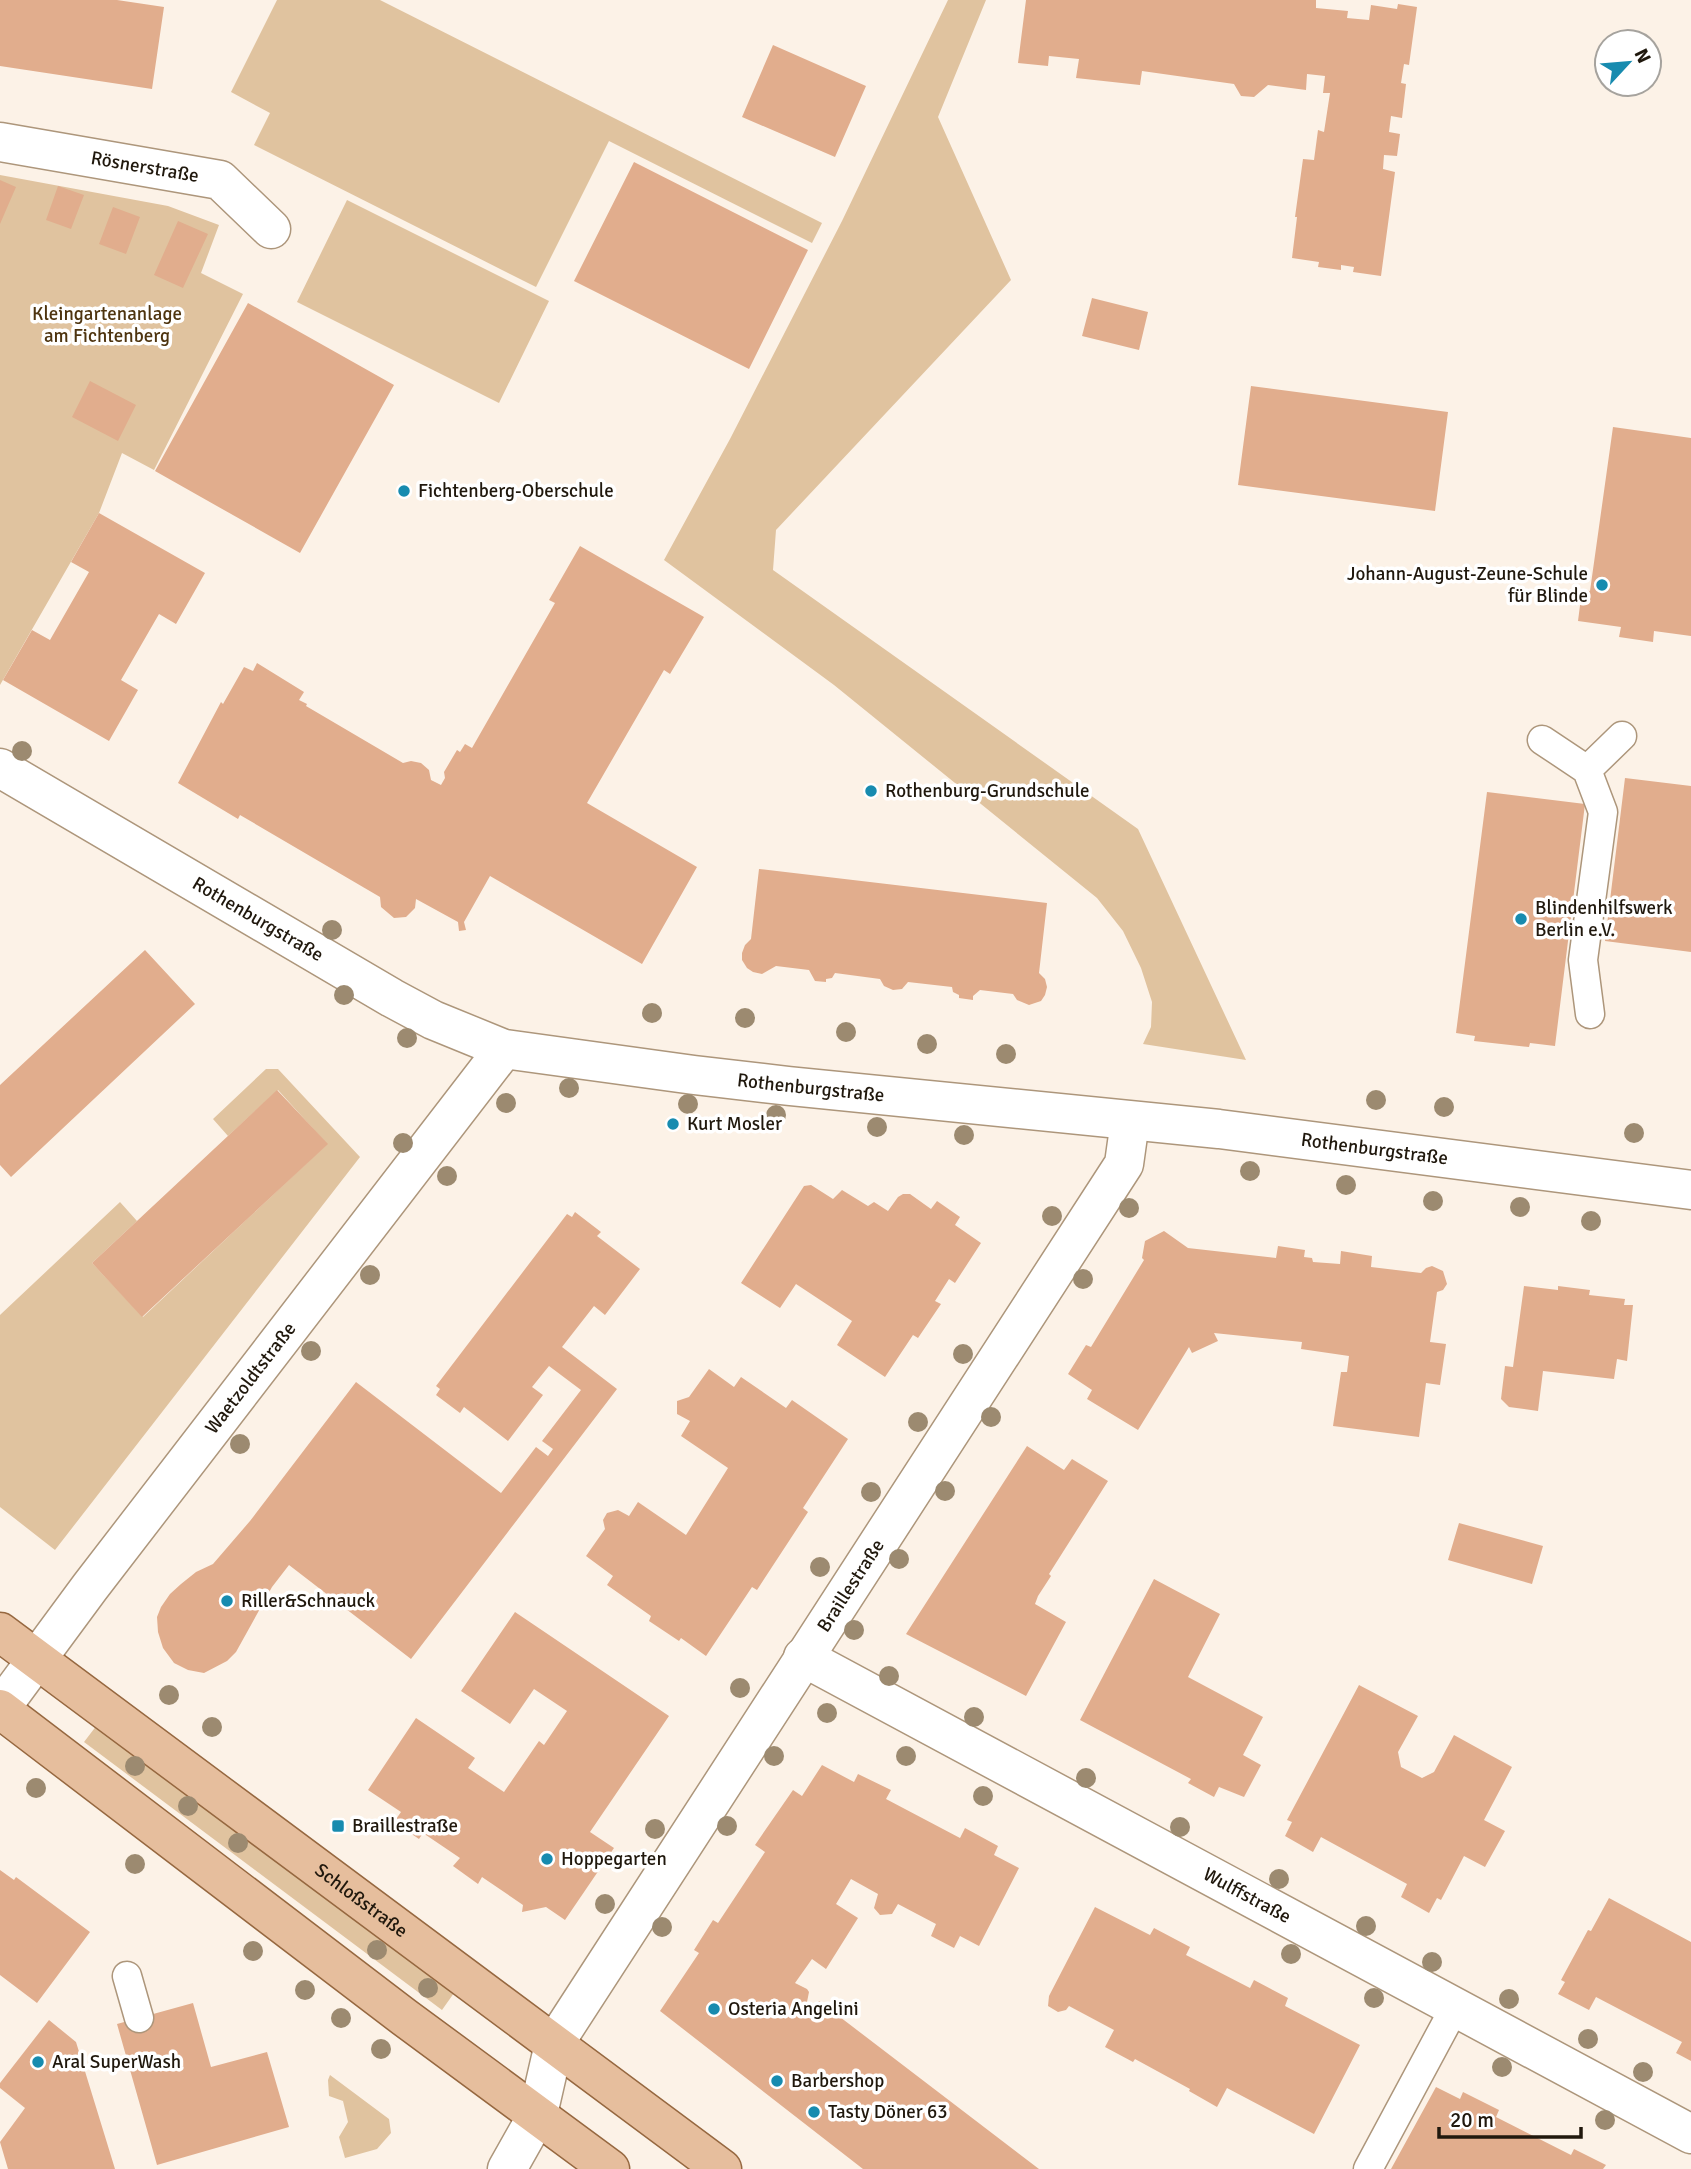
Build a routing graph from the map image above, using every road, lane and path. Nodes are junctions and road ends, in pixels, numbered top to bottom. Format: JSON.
{"nodes":[{"id":1,"x":0,"y":142,"type":"edge"},
{"id":2,"x":271,"y":229,"type":"dead end"},
{"id":3,"x":1622,"y":736,"type":"dead end"},
{"id":4,"x":1542,"y":740,"type":"dead end"},
{"id":5,"x":0,"y":768,"type":"edge"},
{"id":6,"x":1587,"y":770,"type":"junction"},
{"id":7,"x":1590,"y":1014,"type":"dead end"},
{"id":8,"x":504,"y":1049,"type":"junction"},
{"id":9,"x":1130,"y":1121,"type":"junction"},
{"id":10,"x":1691,"y":1191,"type":"edge"},
{"id":11,"x":0,"y":1632,"type":"edge"},
{"id":12,"x":803,"y":1657,"type":"junction"},
{"id":13,"x":36,"y":1660,"type":"junction"},
{"id":14,"x":0,"y":1709,"type":"edge"},
{"id":15,"x":127,"y":1976,"type":"dead end"},
{"id":16,"x":1455,"y":2007,"type":"junction"},
{"id":17,"x":139,"y":2018,"type":"dead end"},
{"id":18,"x":554,"y":2044,"type":"junction"},
{"id":19,"x":538,"y":2114,"type":"junction"},
{"id":20,"x":1691,"y":2134,"type":"edge"},
{"id":21,"x":507,"y":2169,"type":"edge"},
{"id":22,"x":610,"y":2169,"type":"edge"},
{"id":23,"x":722,"y":2169,"type":"edge"},
{"id":24,"x":1368,"y":2169,"type":"edge"}],
"edges":[{"from":1,"to":2,"type":"street","name":"Rösnerstraße"},
{"from":3,"to":6,"type":"lane"},
{"from":4,"to":6,"type":"lane"},
{"from":5,"to":8,"type":"street","name":"Rothenburgstraße"},
{"from":6,"to":7,"type":"lane"},
{"from":8,"to":9,"type":"street","name":"Rothenburgstraße"},
{"from":8,"to":13,"type":"street","name":"Waetzoldtstraße"},
{"from":9,"to":10,"type":"street","name":"Rothenburgstraße"},
{"from":9,"to":12,"type":"street","name":"Braillestraße"},
{"from":11,"to":13,"type":"main road","name":"Schloßstraße"},
{"from":12,"to":16,"type":"street","name":"Wulffstraße"},
{"from":12,"to":18,"type":"street","name":"Braillestraße"},
{"from":13,"to":14,"type":"street","name":"Waetzoldtstraße"},
{"from":13,"to":18,"type":"main road","name":"Schloßstraße"},
{"from":14,"to":19,"type":"main road"},
{"from":15,"to":17,"type":"lane"},
{"from":16,"to":20,"type":"street","name":"Wulffstraße"},
{"from":16,"to":24,"type":"lane"},
{"from":18,"to":19,"type":"street","name":"Braillestraße"},
{"from":18,"to":23,"type":"main road","name":"Schloßstraße"},
{"from":19,"to":21,"type":"street","name":"Braillestraße"},
{"from":19,"to":22,"type":"main road"}]}
